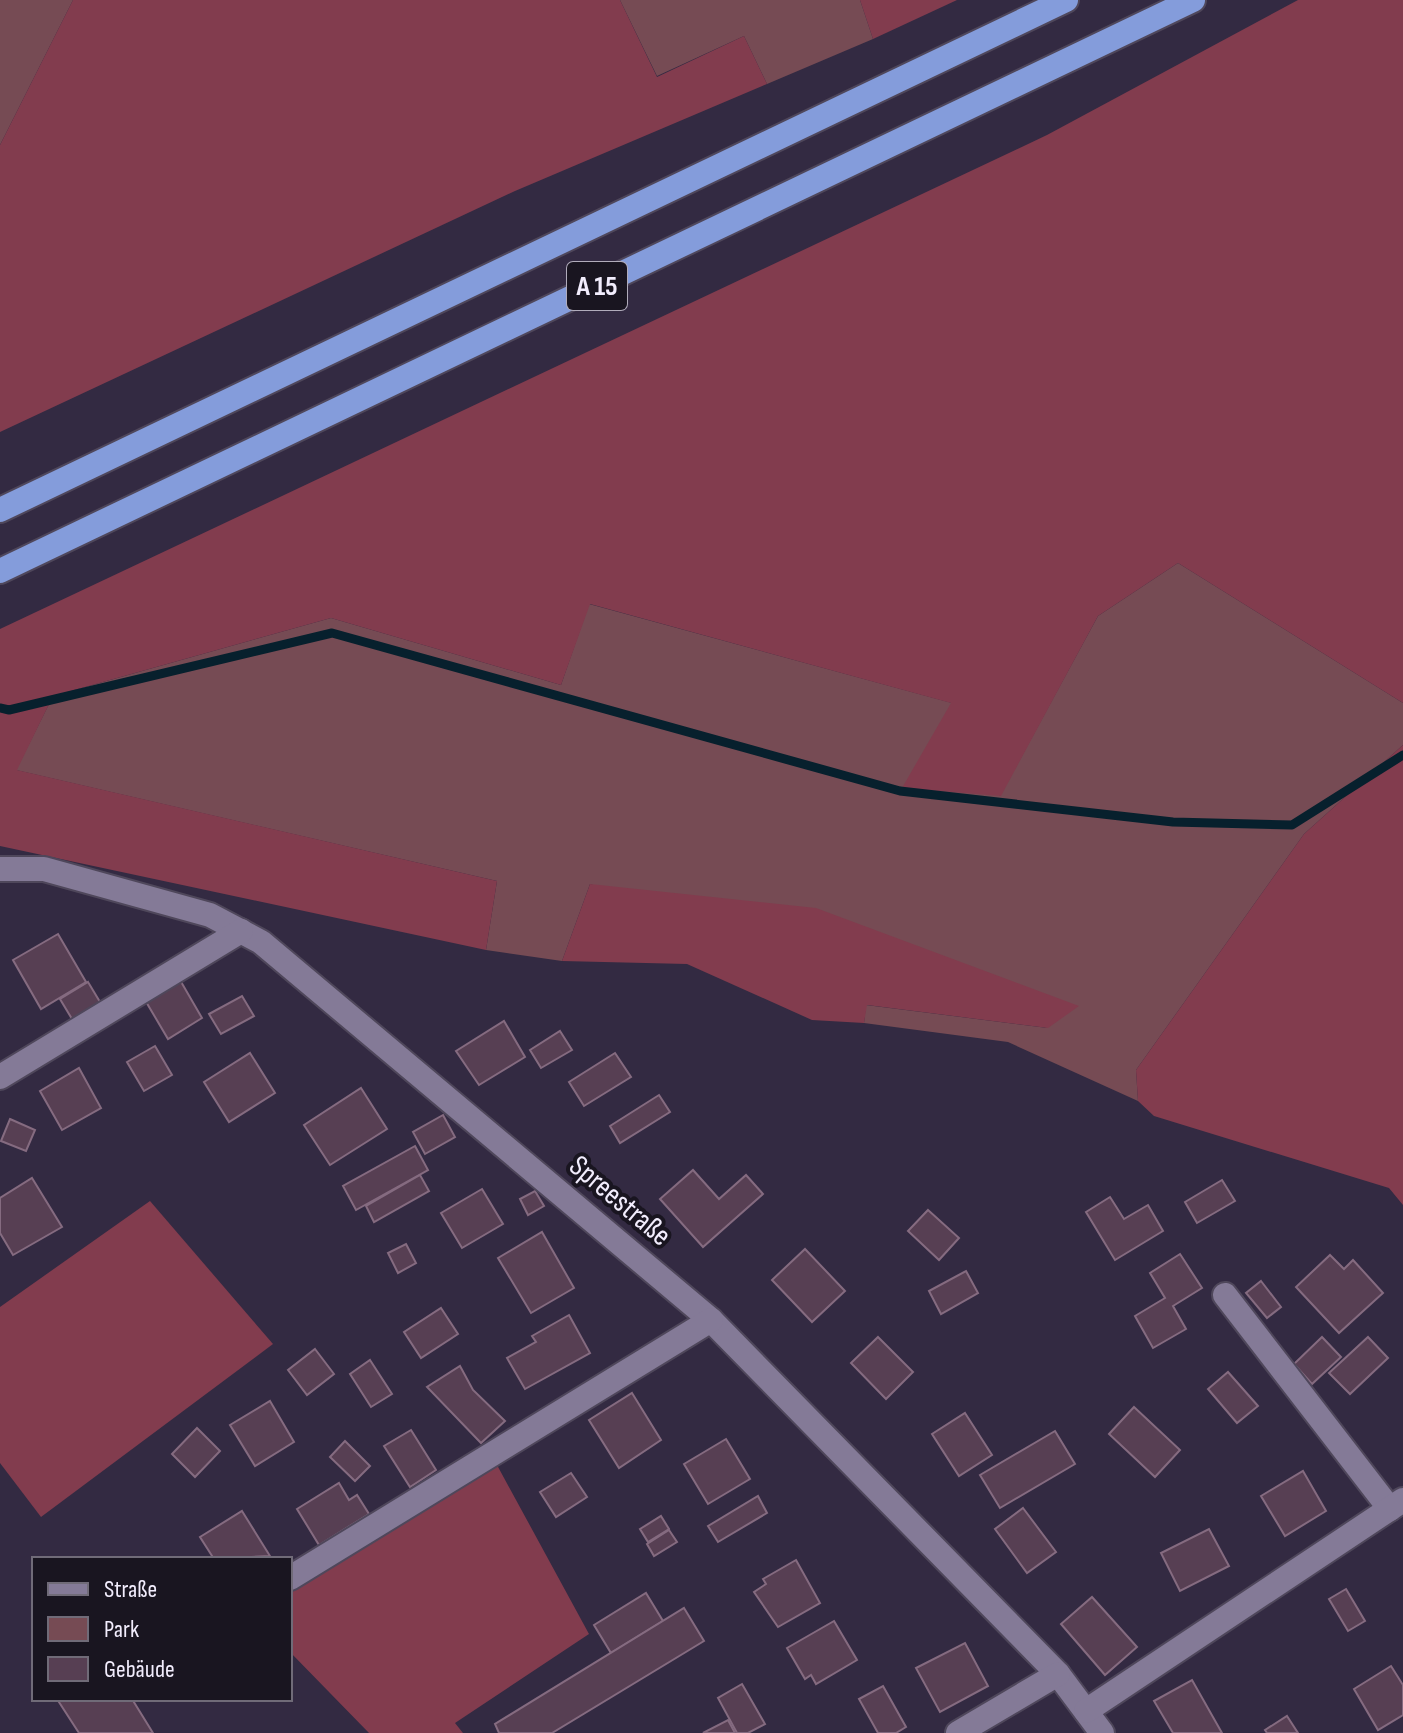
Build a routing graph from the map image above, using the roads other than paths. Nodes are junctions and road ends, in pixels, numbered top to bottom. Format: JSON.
{"nodes":[{"id":1,"x":1066,"y":0,"type":"edge"},
{"id":2,"x":1193,"y":0,"type":"edge"},
{"id":3,"x":0,"y":510,"type":"edge"},
{"id":4,"x":0,"y":571,"type":"edge"},
{"id":5,"x":0,"y":869,"type":"edge"},
{"id":6,"x":241,"y":931,"type":"junction"},
{"id":7,"x":0,"y":1077,"type":"edge"},
{"id":8,"x":1225,"y":1295,"type":"dead end"},
{"id":9,"x":711,"y":1320,"type":"junction"},
{"id":10,"x":1396,"y":1505,"type":"edge"},
{"id":11,"x":292,"y":1577,"type":"edge"},
{"id":12,"x":1058,"y":1674,"type":"junction"},
{"id":13,"x":1086,"y":1711,"type":"junction"},
{"id":14,"x":958,"y":1733,"type":"edge"},
{"id":15,"x":1102,"y":1733,"type":"edge"}],
"edges":[{"from":1,"to":3,"type":"highway","number":"A 15"},
{"from":2,"to":4,"type":"highway","number":"A 15"},
{"from":5,"to":6,"type":"street","name":"Spreestraße"},
{"from":6,"to":7,"type":"street"},
{"from":6,"to":9,"type":"street","name":"Spreestraße"},
{"from":8,"to":10,"type":"street"},
{"from":9,"to":11,"type":"street"},
{"from":9,"to":12,"type":"street","name":"Spreestraße"},
{"from":10,"to":13,"type":"street"},
{"from":12,"to":13,"type":"street","name":"Spreestraße"},
{"from":12,"to":14,"type":"street"},
{"from":13,"to":15,"type":"street","name":"Spreestraße"}]}
